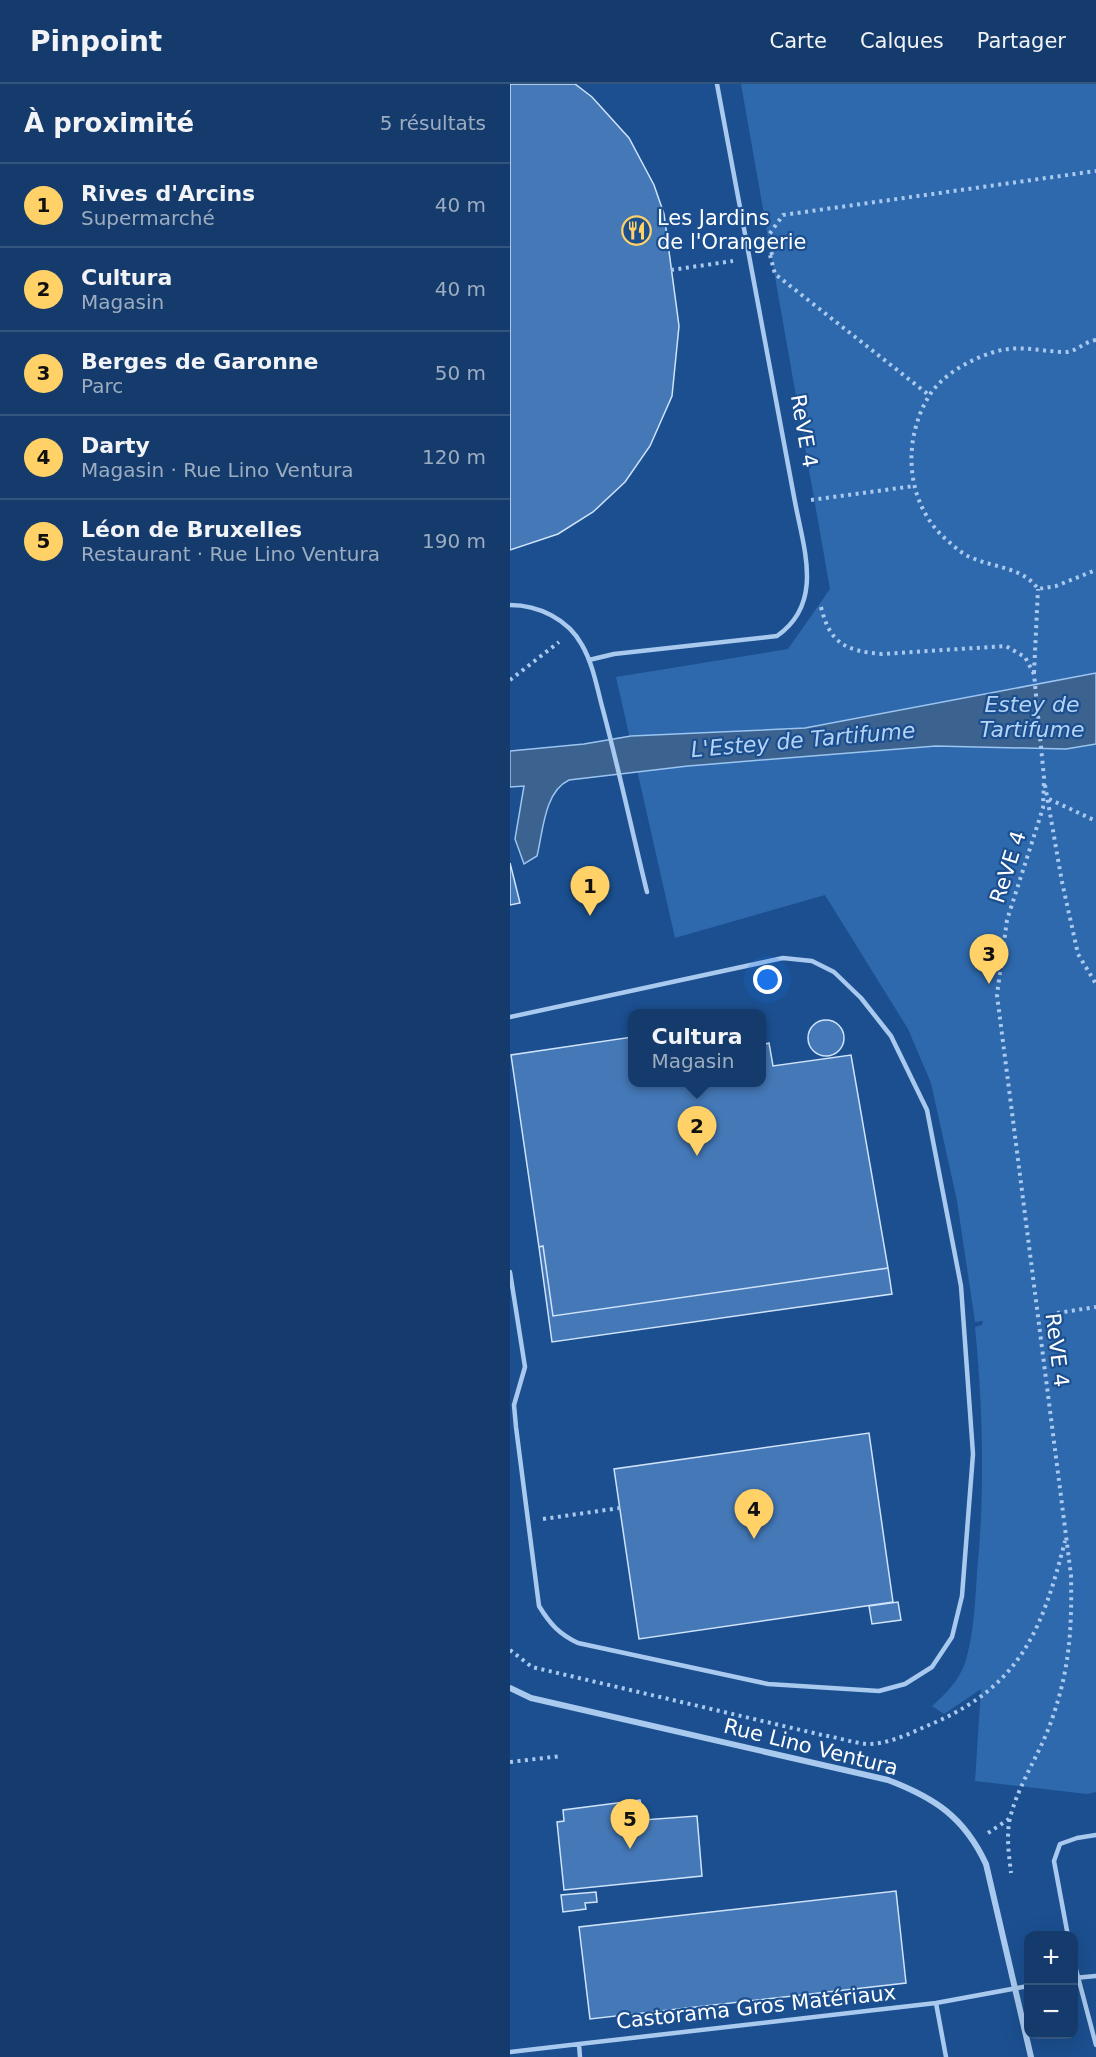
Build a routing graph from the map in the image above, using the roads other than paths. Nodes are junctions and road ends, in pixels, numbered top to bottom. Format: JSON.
{"nodes":[{"id":1,"x":717,"y":84,"type":"edge"},
{"id":2,"x":510,"y":605,"type":"edge"},
{"id":3,"x":589,"y":660,"type":"junction"},
{"id":4,"x":647,"y":892,"type":"dead end"},
{"id":5,"x":510,"y":1017,"type":"edge"},
{"id":6,"x":510,"y":1272,"type":"edge"},
{"id":7,"x":512,"y":1405,"type":"edge"},
{"id":8,"x":510,"y":1688,"type":"edge"},
{"id":9,"x":1096,"y":1835,"type":"edge"},
{"id":10,"x":1067,"y":1931,"type":"edge"},
{"id":11,"x":1096,"y":1976,"type":"edge"},
{"id":12,"x":1078,"y":1978,"type":"edge"},
{"id":13,"x":1077,"y":1985,"type":"edge"},
{"id":14,"x":1024,"y":1987,"type":"edge"},
{"id":15,"x":1014,"y":1989,"type":"junction"},
{"id":16,"x":936,"y":2002,"type":"junction"},
{"id":17,"x":579,"y":2044,"type":"junction"},
{"id":18,"x":1096,"y":2045,"type":"edge"},
{"id":19,"x":510,"y":2052,"type":"edge"},
{"id":20,"x":580,"y":2057,"type":"edge"},
{"id":21,"x":946,"y":2057,"type":"edge"},
{"id":22,"x":1031,"y":2057,"type":"edge"}],
"edges":[{"from":1,"to":3,"type":"lane"},
{"from":2,"to":3,"type":"lane"},
{"from":3,"to":4,"type":"lane"},
{"from":5,"to":7,"type":"lane"},
{"from":6,"to":7,"type":"lane"},
{"from":8,"to":15,"type":"street","name":"Rue Lino Ventura"},
{"from":9,"to":10,"type":"lane"},
{"from":11,"to":12,"type":"lane"},
{"from":13,"to":18,"type":"lane"},
{"from":14,"to":15,"type":"lane","name":"Castorama Gros Matériaux"},
{"from":15,"to":16,"type":"lane","name":"Castorama Gros Matériaux"},
{"from":15,"to":22,"type":"street","name":"Rue Lino Ventura"},
{"from":16,"to":17,"type":"lane","name":"Castorama Gros Matériaux"},
{"from":16,"to":21,"type":"lane"},
{"from":17,"to":19,"type":"lane","name":"Castorama Gros Matériaux"},
{"from":17,"to":20,"type":"lane"}]}
